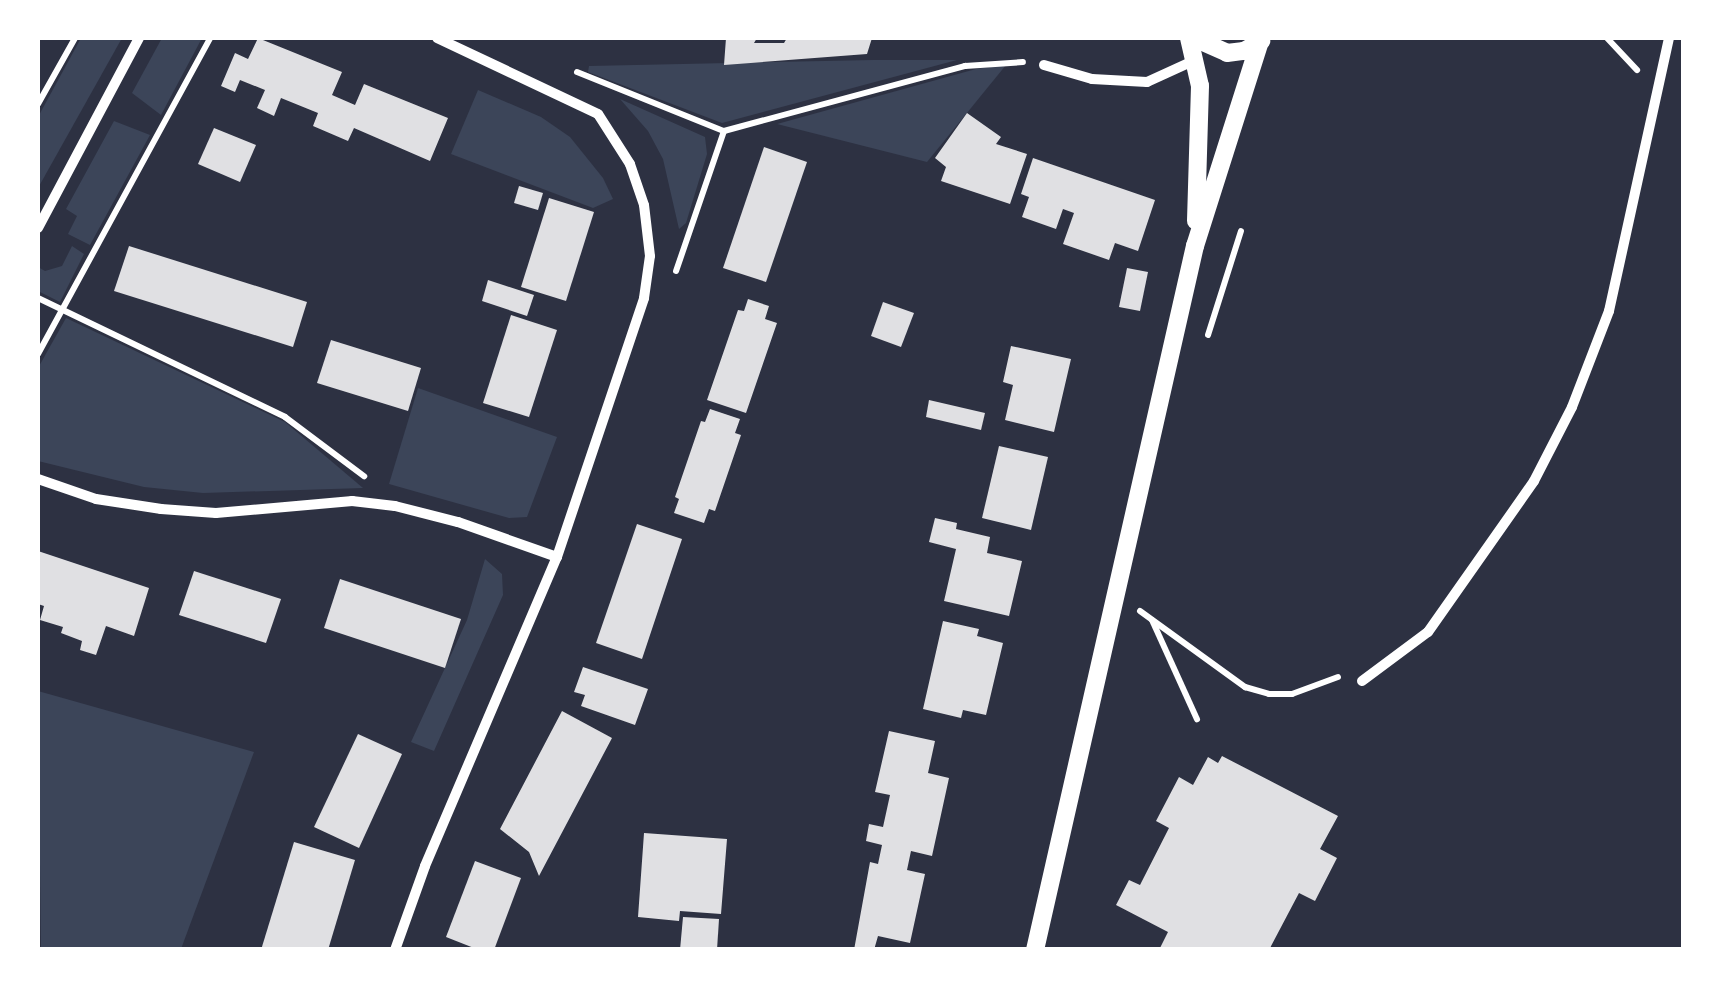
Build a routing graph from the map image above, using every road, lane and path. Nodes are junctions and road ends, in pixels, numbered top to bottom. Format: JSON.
{"nodes":[{"id":1,"x":75,"y":38,"type":"edge"},
{"id":2,"x":139,"y":38,"type":"edge"},
{"id":3,"x":210,"y":38,"type":"edge"},
{"id":4,"x":437,"y":38,"type":"edge"},
{"id":5,"x":1192,"y":38,"type":"edge"},
{"id":6,"x":1607,"y":38,"type":"edge"},
{"id":7,"x":1668,"y":38,"type":"edge"},
{"id":8,"x":1262,"y":41,"type":"edge"},
{"id":9,"x":1196,"y":60,"type":"junction"},
{"id":10,"x":1044,"y":64,"type":"joint"},
{"id":11,"x":570,"y":69,"type":"dead end"},
{"id":12,"x":1657,"y":92,"type":"junction"},
{"id":13,"x":38,"y":104,"type":"edge"},
{"id":14,"x":724,"y":130,"type":"junction"},
{"id":15,"x":38,"y":228,"type":"edge"},
{"id":16,"x":1195,"y":246,"type":"junction"},
{"id":17,"x":38,"y":298,"type":"edge"},
{"id":18,"x":644,"y":298,"type":"junction"},
{"id":19,"x":61,"y":311,"type":"junction"},
{"id":20,"x":38,"y":354,"type":"edge"},
{"id":21,"x":38,"y":478,"type":"edge"},
{"id":22,"x":395,"y":506,"type":"junction"},
{"id":23,"x":557,"y":558,"type":"junction"},
{"id":24,"x":1138,"y":611,"type":"dead end"},
{"id":25,"x":1150,"y":616,"type":"junction"},
{"id":26,"x":1380,"y":670,"type":"junction"},
{"id":27,"x":1362,"y":681,"type":"dead end"},
{"id":28,"x":1197,"y":719,"type":"dead end"},
{"id":29,"x":394,"y":950,"type":"edge"},
{"id":30,"x":1034,"y":950,"type":"edge"}],
"edges":[{"from":1,"to":13,"type":"path"},
{"from":2,"to":15,"type":"street"},
{"from":3,"to":19,"type":"path"},
{"from":4,"to":18,"type":"street"},
{"from":5,"to":8,"type":"street"},
{"from":5,"to":9,"type":"street"},
{"from":6,"to":12,"type":"path"},
{"from":7,"to":12,"type":"street"},
{"from":8,"to":16,"type":"street"},
{"from":9,"to":10,"type":"street"},
{"from":9,"to":16,"type":"street"},
{"from":10,"to":14,"type":"path"},
{"from":11,"to":14,"type":"path"},
{"from":12,"to":26,"type":"street"},
{"from":14,"to":18,"type":"path"},
{"from":16,"to":30,"type":"street"},
{"from":17,"to":19,"type":"path"},
{"from":18,"to":23,"type":"street"},
{"from":19,"to":20,"type":"path"},
{"from":19,"to":22,"type":"path"},
{"from":21,"to":22,"type":"street"},
{"from":22,"to":23,"type":"street"},
{"from":23,"to":29,"type":"street"},
{"from":24,"to":25,"type":"path"},
{"from":25,"to":26,"type":"path"},
{"from":25,"to":28,"type":"path"},
{"from":26,"to":27,"type":"street"}]}
